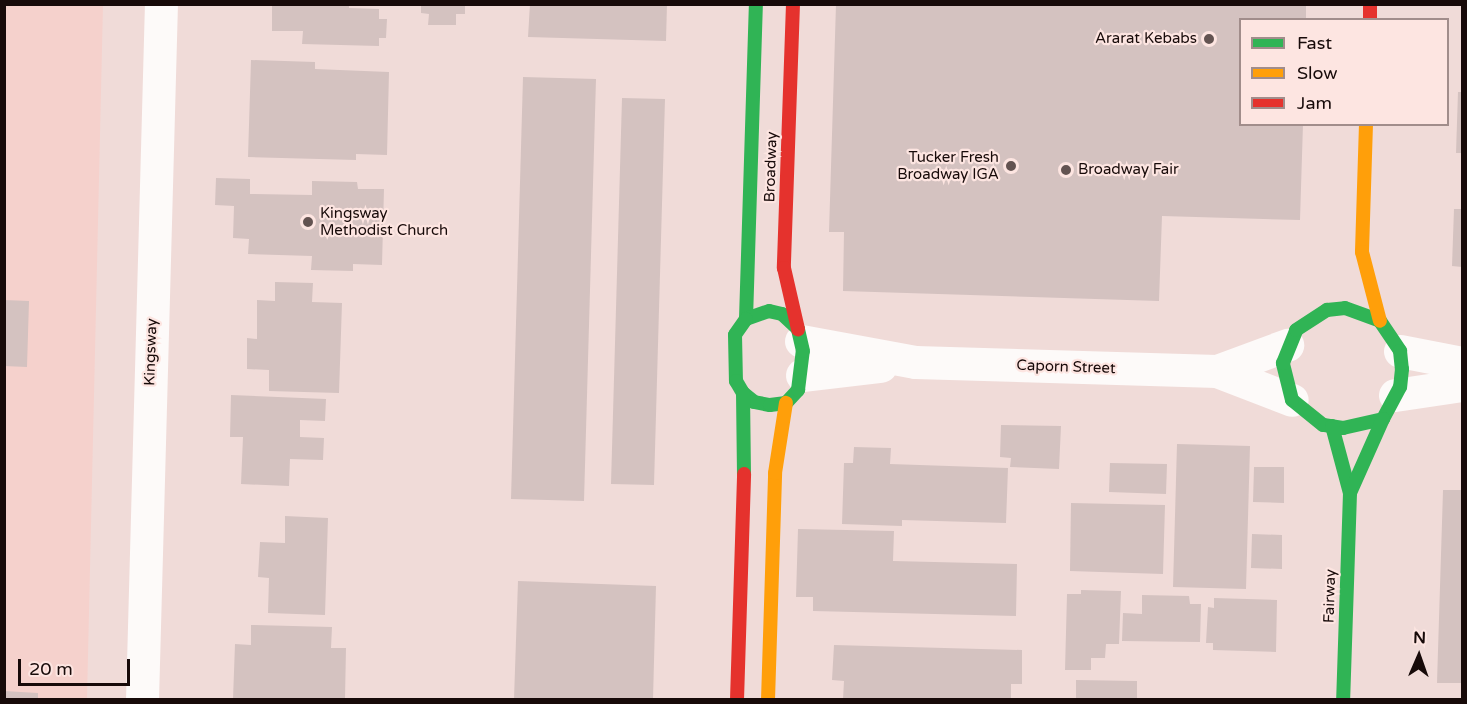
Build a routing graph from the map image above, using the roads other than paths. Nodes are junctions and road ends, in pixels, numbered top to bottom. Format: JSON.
{"nodes":[{"id":1,"x":160,"y":4,"type":"edge"},
{"id":2,"x":756,"y":4,"type":"edge"},
{"id":3,"x":793,"y":4,"type":"edge"},
{"id":4,"x":1366,"y":126,"type":"edge"},
{"id":5,"x":1362,"y":252,"type":"junction"},
{"id":6,"x":1350,"y":272,"type":"dead end"},
{"id":7,"x":1338,"y":291,"type":"dead end"},
{"id":8,"x":1327,"y":310,"type":"junction"},
{"id":9,"x":746,"y":319,"type":"junction"},
{"id":10,"x":1380,"y":321,"type":"junction"},
{"id":11,"x":800,"y":335,"type":"junction"},
{"id":12,"x":1287,"y":345,"type":"junction"},
{"id":13,"x":1400,"y":351,"type":"junction"},
{"id":14,"x":915,"y":362,"type":"junction"},
{"id":15,"x":1462,"y":363,"type":"edge"},
{"id":16,"x":1217,"y":372,"type":"junction"},
{"id":17,"x":802,"y":375,"type":"junction"},
{"id":18,"x":1462,"y":385,"type":"edge"},
{"id":19,"x":743,"y":393,"type":"junction"},
{"id":20,"x":1292,"y":400,"type":"junction"},
{"id":21,"x":786,"y":403,"type":"junction"},
{"id":22,"x":1389,"y":407,"type":"junction"},
{"id":23,"x":1332,"y":426,"type":"junction"},
{"id":24,"x":1350,"y":493,"type":"junction"},
{"id":25,"x":142,"y":699,"type":"edge"},
{"id":26,"x":737,"y":699,"type":"edge"},
{"id":27,"x":768,"y":699,"type":"edge"},
{"id":28,"x":1343,"y":699,"type":"edge"}],
"edges":[{"from":1,"to":25,"type":"street","name":"Kingsway"},
{"from":2,"to":9,"type":"main road","name":"Broadway"},
{"from":3,"to":11,"type":"main road","name":"Broadway"},
{"from":4,"to":5,"type":"main road"},
{"from":5,"to":6,"type":"main road"},
{"from":5,"to":10,"type":"main road"},
{"from":7,"to":8,"type":"main road"},
{"from":8,"to":10,"type":"main road"},
{"from":8,"to":12,"type":"main road"},
{"from":9,"to":11,"type":"main road"},
{"from":9,"to":19,"type":"main road"},
{"from":10,"to":13,"type":"main road"},
{"from":11,"to":14,"type":"street","name":"Caporn Street"},
{"from":11,"to":17,"type":"main road"},
{"from":12,"to":16,"type":"street","name":"Caporn Street"},
{"from":12,"to":20,"type":"main road"},
{"from":13,"to":15,"type":"street"},
{"from":13,"to":22,"type":"main road"},
{"from":14,"to":16,"type":"street","name":"Caporn Street"},
{"from":14,"to":17,"type":"street","name":"Caporn Street"},
{"from":16,"to":20,"type":"street","name":"Caporn Street"},
{"from":17,"to":21,"type":"main road"},
{"from":18,"to":22,"type":"street"},
{"from":19,"to":21,"type":"main road"},
{"from":19,"to":26,"type":"main road"},
{"from":20,"to":23,"type":"main road"},
{"from":21,"to":27,"type":"main road"},
{"from":22,"to":23,"type":"main road"},
{"from":22,"to":24,"type":"main road","name":"Fairway"},
{"from":23,"to":24,"type":"main road","name":"Fairway"},
{"from":24,"to":28,"type":"main road","name":"Fairway"}]}
